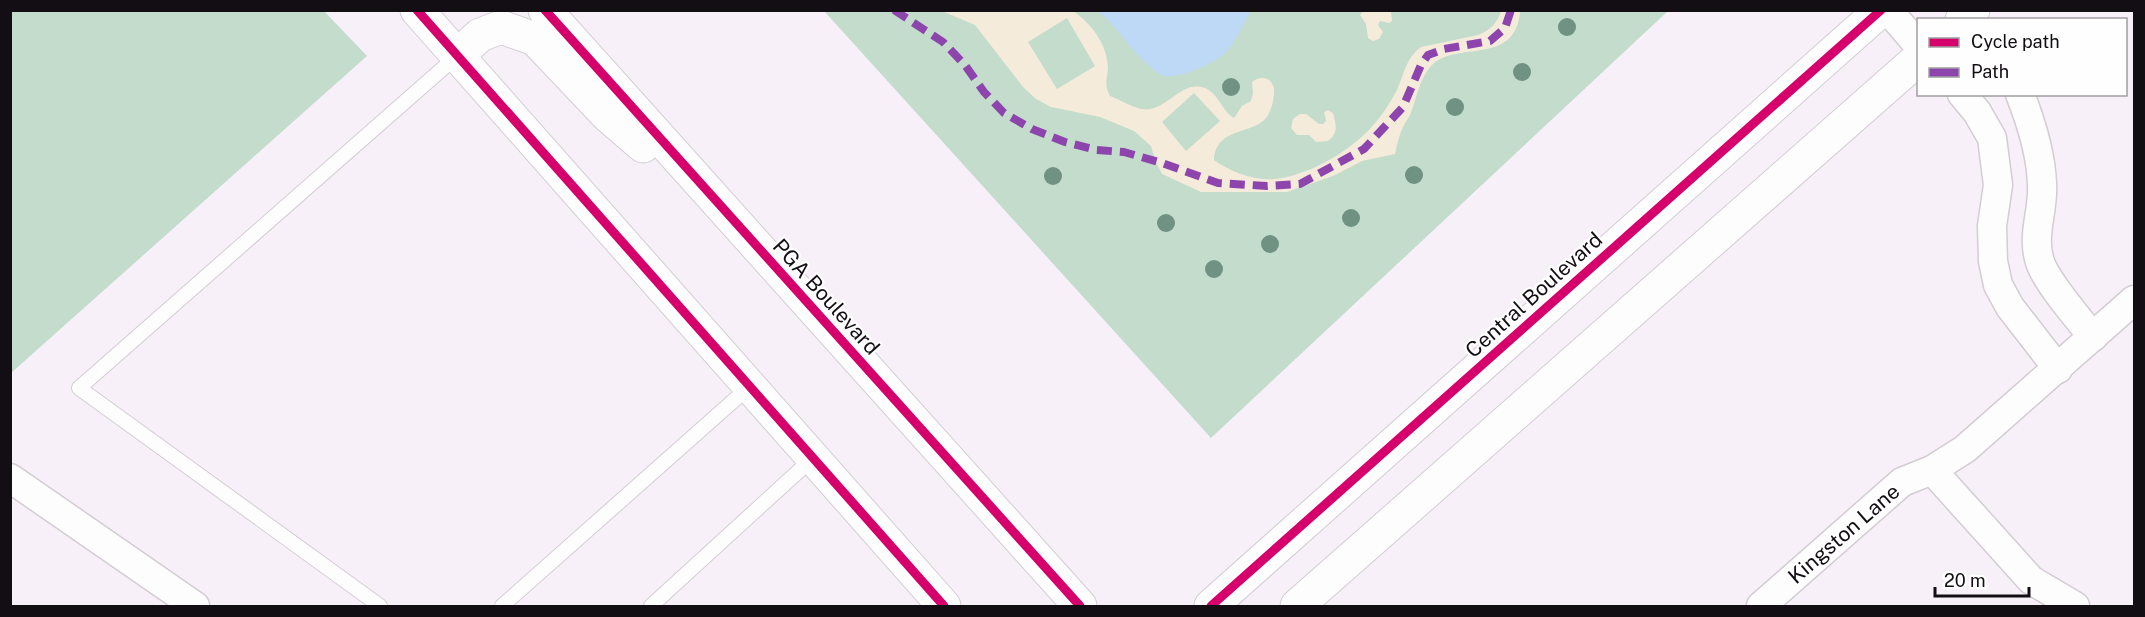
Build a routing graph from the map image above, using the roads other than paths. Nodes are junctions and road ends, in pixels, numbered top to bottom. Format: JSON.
{"nodes":[{"id":1,"x":417,"y":10,"type":"edge"},
{"id":2,"x":545,"y":10,"type":"edge"},
{"id":3,"x":1881,"y":10,"type":"edge"},
{"id":4,"x":1888,"y":10,"type":"edge"},
{"id":5,"x":1917,"y":44,"type":"edge"},
{"id":6,"x":457,"y":56,"type":"junction"},
{"id":7,"x":1917,"y":60,"type":"edge"},
{"id":8,"x":1964,"y":96,"type":"edge"},
{"id":9,"x":2021,"y":96,"type":"edge"},
{"id":10,"x":744,"y":233,"type":"junction"},
{"id":11,"x":2134,"y":300,"type":"edge"},
{"id":12,"x":2093,"y":337,"type":"junction"},
{"id":13,"x":2058,"y":369,"type":"junction"},
{"id":14,"x":750,"y":387,"type":"junction"},
{"id":15,"x":813,"y":458,"type":"junction"},
{"id":16,"x":1932,"y":470,"type":"junction"},
{"id":17,"x":10,"y":478,"type":"edge"},
{"id":18,"x":195,"y":606,"type":"edge"},
{"id":19,"x":380,"y":606,"type":"edge"},
{"id":20,"x":502,"y":606,"type":"edge"},
{"id":21,"x":651,"y":606,"type":"edge"},
{"id":22,"x":944,"y":606,"type":"edge"},
{"id":23,"x":1080,"y":606,"type":"edge"},
{"id":24,"x":1211,"y":606,"type":"edge"},
{"id":25,"x":1297,"y":606,"type":"edge"},
{"id":26,"x":1761,"y":606,"type":"edge"},
{"id":27,"x":2075,"y":606,"type":"edge"}],
"edges":[{"from":1,"to":6,"type":"main road"},
{"from":2,"to":10,"type":"main road","name":"PGA Boulevard"},
{"from":3,"to":24,"type":"main road","name":"Central Boulevard"},
{"from":4,"to":5,"type":"street"},
{"from":6,"to":10,"type":"main road"},
{"from":6,"to":14,"type":"main road"},
{"from":6,"to":19,"type":"lane"},
{"from":7,"to":25,"type":"main road"},
{"from":8,"to":13,"type":"street"},
{"from":9,"to":12,"type":"street"},
{"from":10,"to":23,"type":"main road","name":"PGA Boulevard"},
{"from":11,"to":12,"type":"street","name":"Kingston Lane"},
{"from":12,"to":13,"type":"street","name":"Kingston Lane"},
{"from":13,"to":16,"type":"street","name":"Kingston Lane"},
{"from":14,"to":15,"type":"main road"},
{"from":14,"to":20,"type":"lane"},
{"from":15,"to":21,"type":"lane"},
{"from":15,"to":22,"type":"main road"},
{"from":16,"to":26,"type":"street","name":"Kingston Lane"},
{"from":16,"to":27,"type":"street"},
{"from":17,"to":18,"type":"street"}]}
